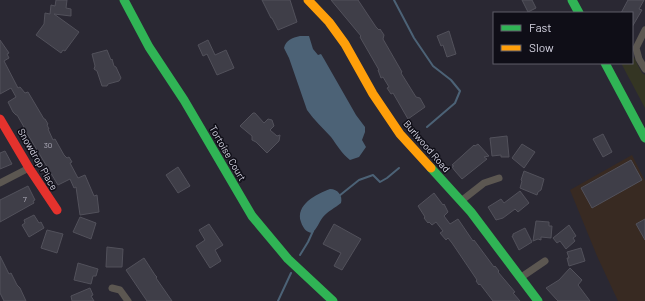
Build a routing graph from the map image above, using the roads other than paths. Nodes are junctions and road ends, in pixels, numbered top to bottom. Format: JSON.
{"nodes":[{"id":1,"x":124,"y":0,"type":"edge"},
{"id":2,"x":308,"y":0,"type":"edge"},
{"id":3,"x":572,"y":0,"type":"edge"},
{"id":4,"x":578,"y":12,"type":"edge"},
{"id":5,"x":645,"y":30,"type":"edge"},
{"id":6,"x":606,"y":64,"type":"edge"},
{"id":7,"x":645,"y":69,"type":"edge"},
{"id":8,"x":0,"y":119,"type":"edge"},
{"id":9,"x":645,"y":138,"type":"edge"},
{"id":10,"x":29,"y":168,"type":"junction"},
{"id":11,"x":499,"y":178,"type":"dead end"},
{"id":12,"x":0,"y":183,"type":"edge"},
{"id":13,"x":461,"y":201,"type":"junction"},
{"id":14,"x":57,"y":210,"type":"dead end"},
{"id":15,"x":545,"y":260,"type":"dead end"},
{"id":16,"x":520,"y":278,"type":"junction"},
{"id":17,"x":112,"y":288,"type":"dead end"},
{"id":18,"x":128,"y":301,"type":"edge"},
{"id":19,"x":333,"y":301,"type":"edge"},
{"id":20,"x":538,"y":301,"type":"edge"}],
"edges":[{"from":1,"to":19,"type":"street","name":"Tortoise Court"},
{"from":2,"to":13,"type":"street","name":"Burlwood Road"},
{"from":3,"to":4,"type":"street"},
{"from":5,"to":7,"type":"street"},
{"from":6,"to":9,"type":"street"},
{"from":8,"to":10,"type":"street","name":"Snowdrop Place"},
{"from":10,"to":12,"type":"street"},
{"from":10,"to":14,"type":"street","name":"Snowdrop Place"},
{"from":11,"to":13,"type":"street"},
{"from":13,"to":16,"type":"street","name":"Burlwood Road"},
{"from":15,"to":16,"type":"street"},
{"from":16,"to":20,"type":"street","name":"Burlwood Road"},
{"from":17,"to":18,"type":"street"}]}
